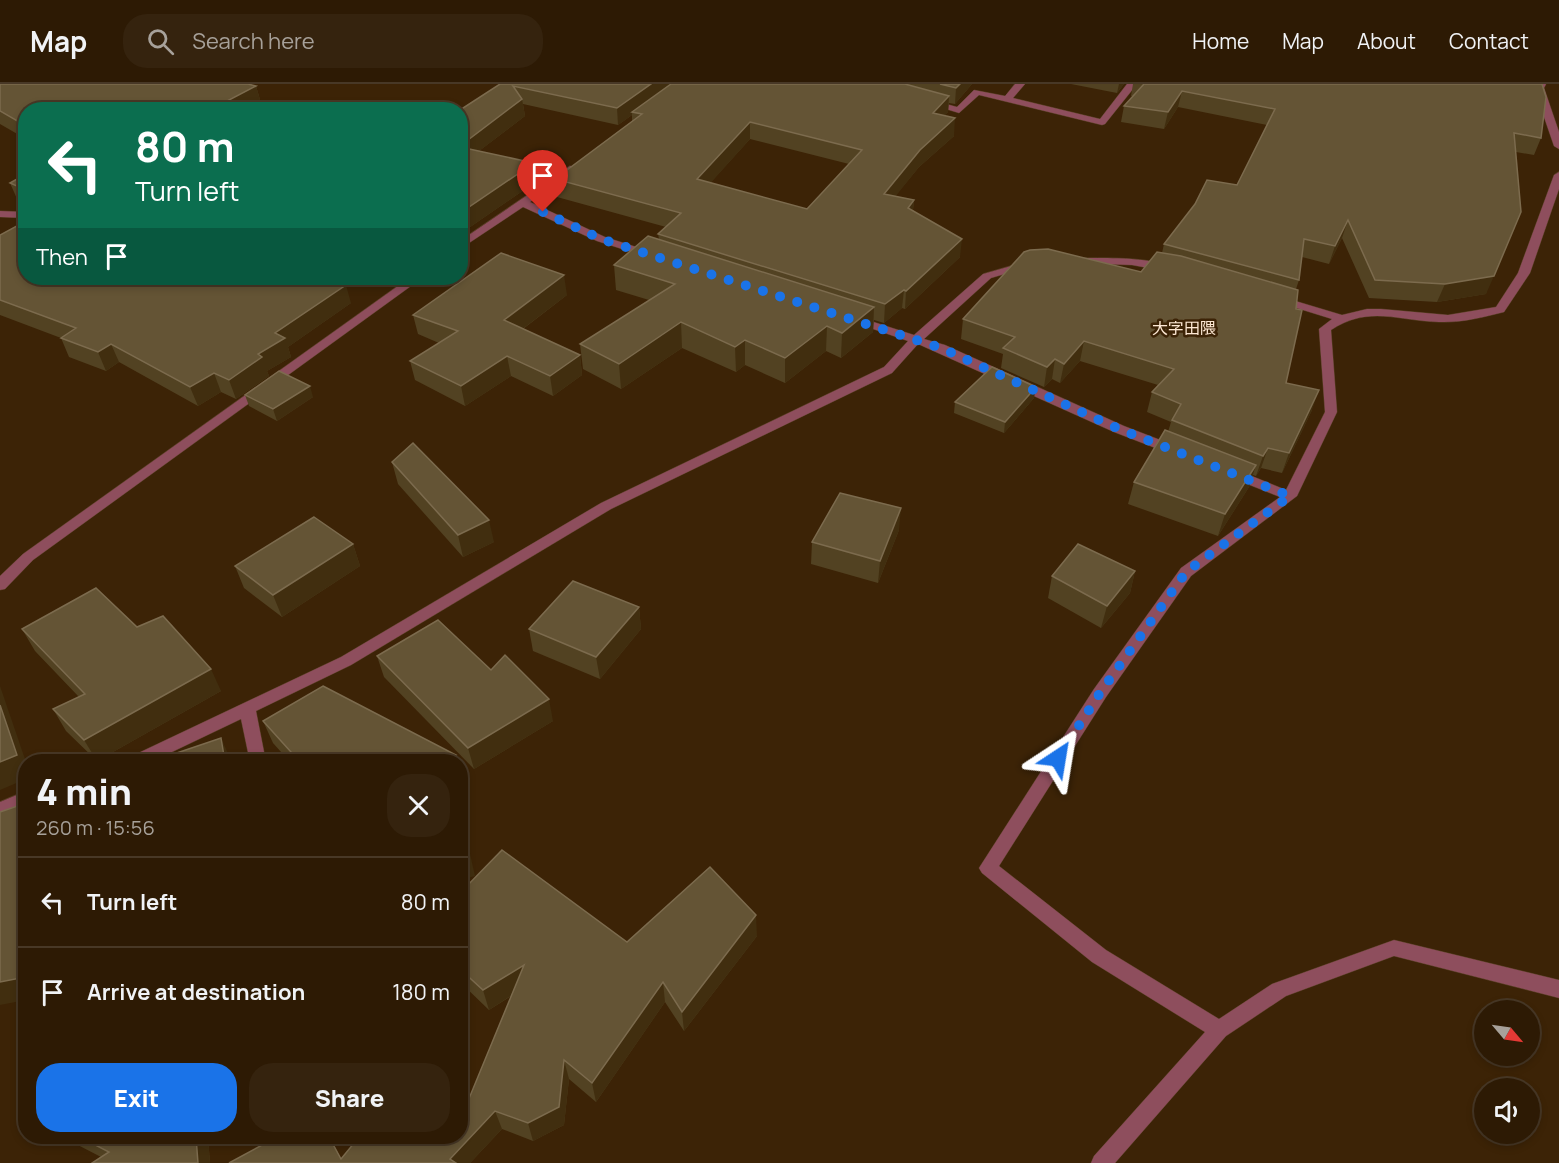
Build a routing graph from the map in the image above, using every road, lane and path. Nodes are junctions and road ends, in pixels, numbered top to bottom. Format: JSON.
{"nodes":[{"id":1,"x":1020,"y":84,"type":"edge"},
{"id":2,"x":1132,"y":84,"type":"edge"},
{"id":3,"x":1541,"y":84,"type":"edge"},
{"id":4,"x":915,"y":99,"type":"edge"},
{"id":5,"x":1006,"y":100,"type":"junction"},
{"id":6,"x":1559,"y":146,"type":"edge"},
{"id":7,"x":581,"y":161,"type":"edge"},
{"id":8,"x":1559,"y":175,"type":"edge"},
{"id":9,"x":524,"y":203,"type":"junction"},
{"id":10,"x":0,"y":214,"type":"edge"},
{"id":11,"x":18,"y":215,"type":"edge"},
{"id":12,"x":468,"y":241,"type":"edge"},
{"id":13,"x":658,"y":257,"type":"edge"},
{"id":14,"x":1062,"y":262,"type":"edge"},
{"id":15,"x":1038,"y":263,"type":"edge"},
{"id":16,"x":1179,"y":270,"type":"edge"},
{"id":17,"x":406,"y":285,"type":"edge"},
{"id":18,"x":1268,"y":296,"type":"edge"},
{"id":19,"x":838,"y":314,"type":"edge"},
{"id":20,"x":1341,"y":318,"type":"junction"},
{"id":21,"x":917,"y":339,"type":"junction"},
{"id":22,"x":1194,"y":459,"type":"edge"},
{"id":23,"x":1215,"y":467,"type":"edge"},
{"id":24,"x":1290,"y":496,"type":"junction"},
{"id":25,"x":0,"y":585,"type":"edge"},
{"id":26,"x":247,"y":708,"type":"junction"},
{"id":27,"x":152,"y":754,"type":"edge"},
{"id":28,"x":256,"y":754,"type":"edge"},
{"id":29,"x":18,"y":801,"type":"edge"},
{"id":30,"x":0,"y":809,"type":"edge"},
{"id":31,"x":1559,"y":989,"type":"edge"},
{"id":32,"x":1220,"y":1030,"type":"junction"},
{"id":33,"x":1101,"y":1163,"type":"edge"}],
"edges":[{"from":1,"to":5,"type":"street"},
{"from":2,"to":5,"type":"street"},
{"from":3,"to":6,"type":"street"},
{"from":4,"to":5,"type":"street"},
{"from":7,"to":9,"type":"street"},
{"from":8,"to":20,"type":"street"},
{"from":9,"to":12,"type":"street"},
{"from":9,"to":13,"type":"street"},
{"from":10,"to":11,"type":"street"},
{"from":14,"to":16,"type":"street"},
{"from":15,"to":21,"type":"street"},
{"from":17,"to":25,"type":"street"},
{"from":18,"to":20,"type":"street"},
{"from":19,"to":21,"type":"street"},
{"from":20,"to":24,"type":"street"},
{"from":21,"to":22,"type":"street"},
{"from":21,"to":26,"type":"street"},
{"from":23,"to":24,"type":"street"},
{"from":24,"to":32,"type":"street"},
{"from":26,"to":27,"type":"street"},
{"from":26,"to":28,"type":"street"},
{"from":29,"to":30,"type":"street"},
{"from":31,"to":32,"type":"street"},
{"from":32,"to":33,"type":"street"}]}
